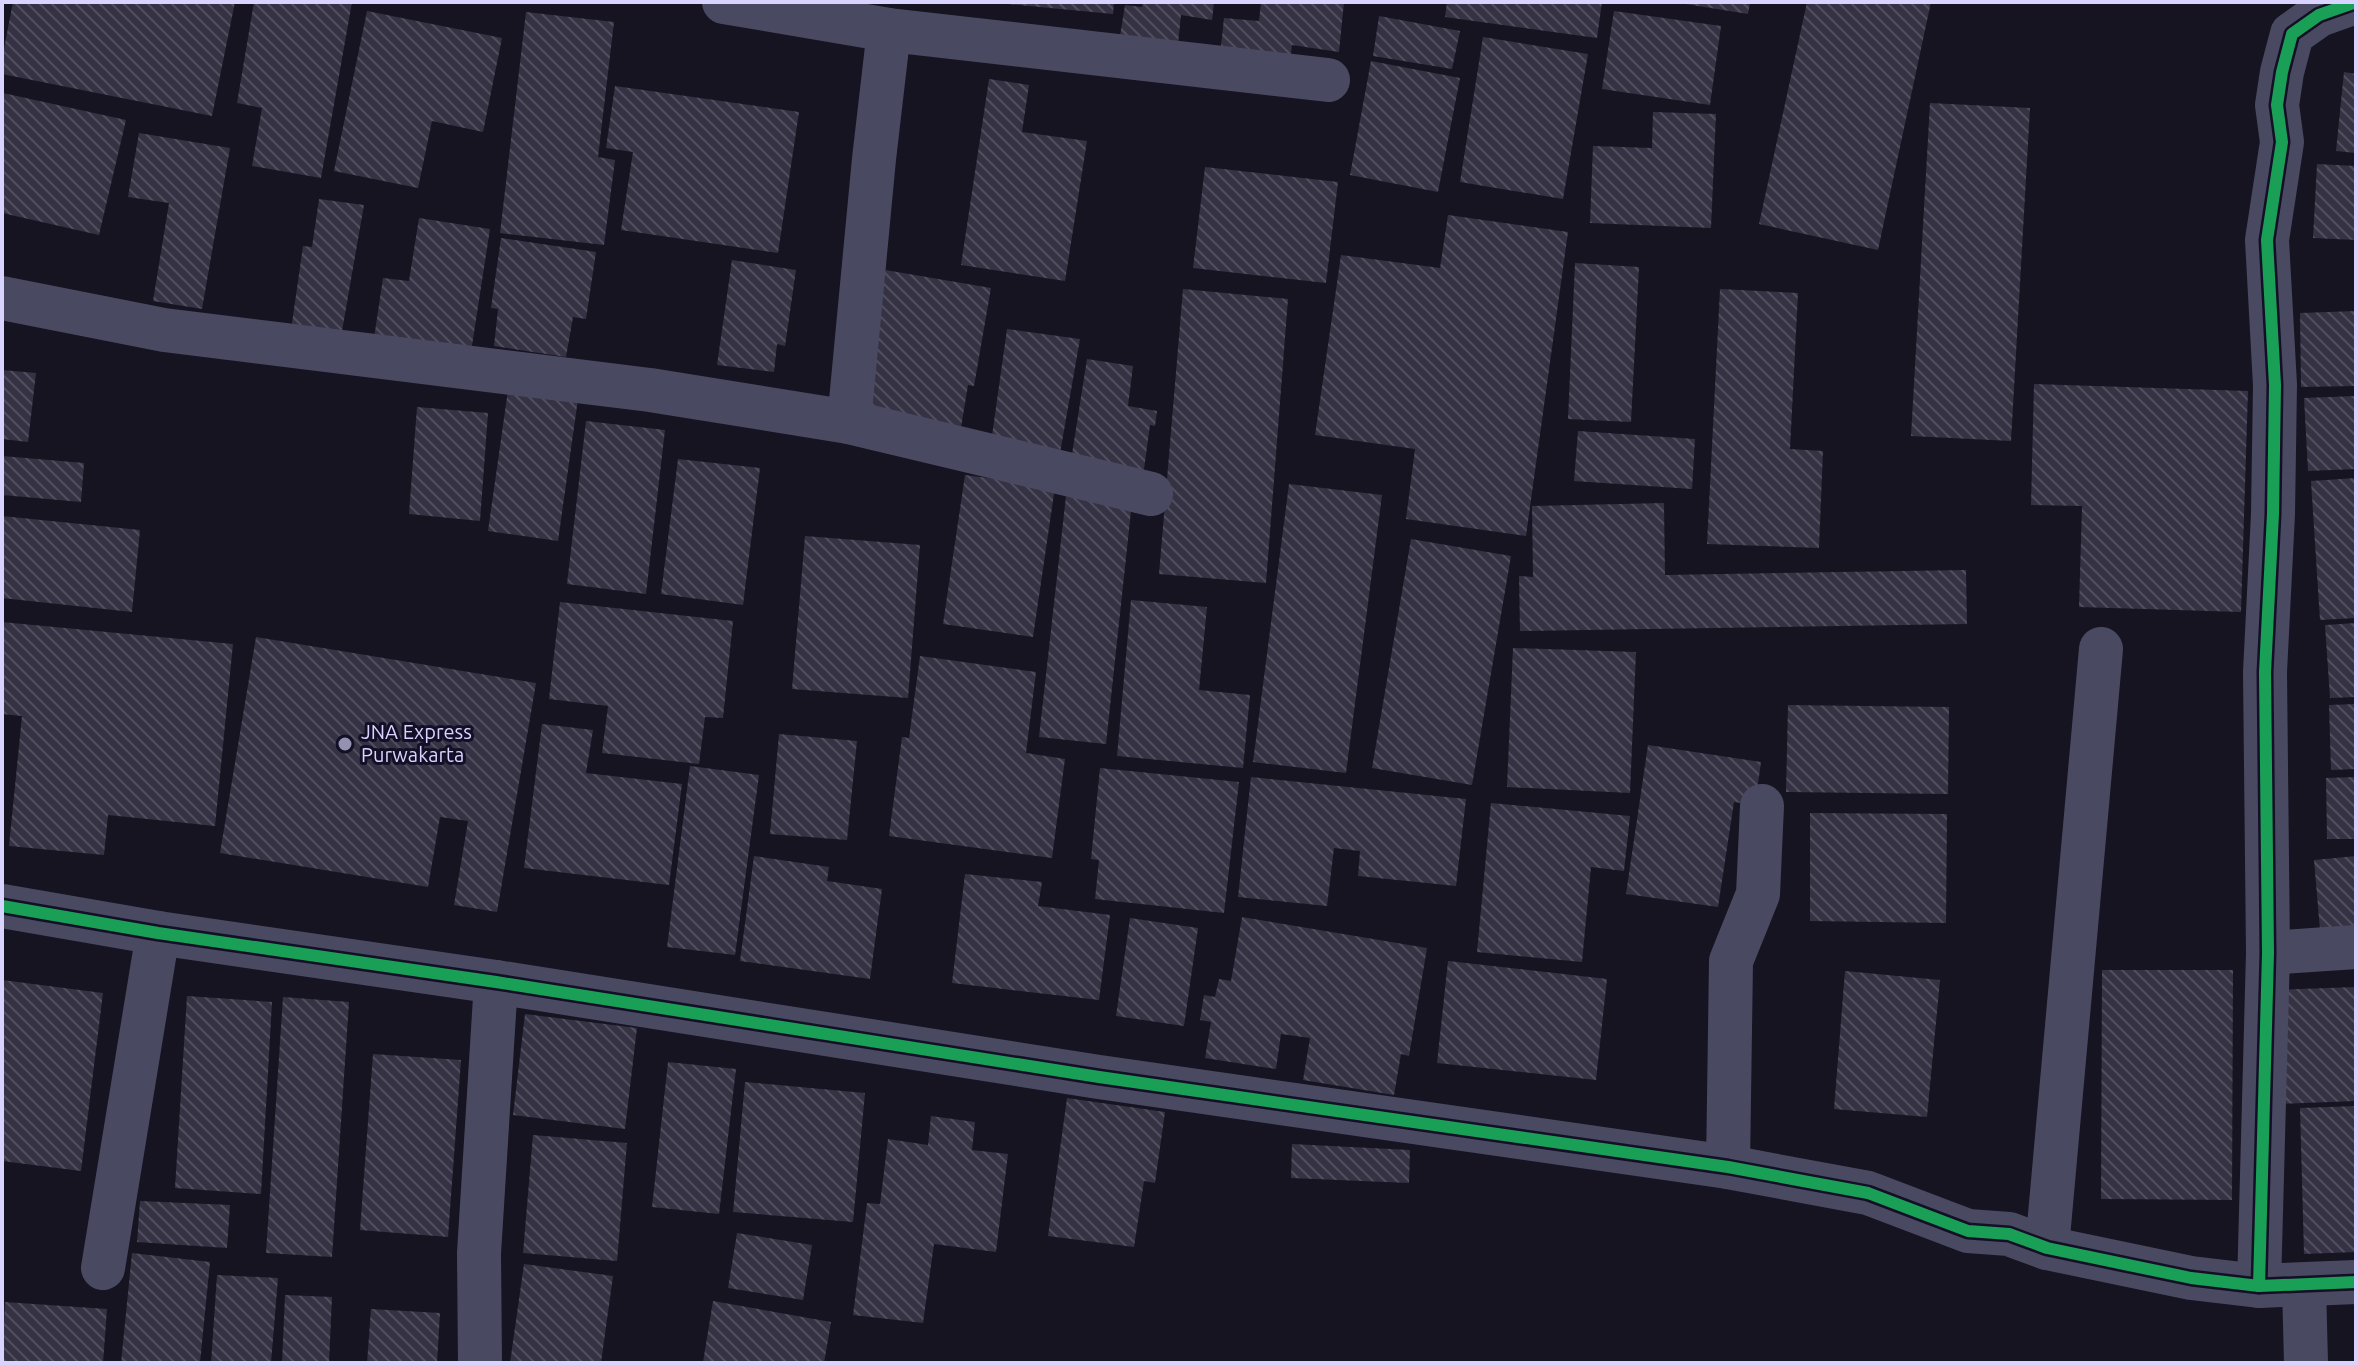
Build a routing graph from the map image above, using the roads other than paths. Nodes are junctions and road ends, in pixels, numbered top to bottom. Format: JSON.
{"nodes":[{"id":1,"x":724,"y":2,"type":"edge"},
{"id":2,"x":2356,"y":2,"type":"edge"},
{"id":3,"x":845,"y":12,"type":"edge"},
{"id":4,"x":889,"y":30,"type":"junction"},
{"id":5,"x":1328,"y":80,"type":"dead end"},
{"id":6,"x":2,"y":298,"type":"edge"},
{"id":7,"x":849,"y":422,"type":"junction"},
{"id":8,"x":1151,"y":494,"type":"dead end"},
{"id":9,"x":2101,"y":649,"type":"dead end"},
{"id":10,"x":1762,"y":806,"type":"dead end"},
{"id":11,"x":2,"y":906,"type":"edge"},
{"id":12,"x":158,"y":933,"type":"junction"},
{"id":13,"x":2356,"y":947,"type":"edge"},
{"id":14,"x":2268,"y":953,"type":"junction"},
{"id":15,"x":496,"y":982,"type":"junction"},
{"id":16,"x":1728,"y":1167,"type":"junction"},
{"id":17,"x":2047,"y":1248,"type":"junction"},
{"id":18,"x":103,"y":1268,"type":"dead end"},
{"id":19,"x":2356,"y":1282,"type":"edge"},
{"id":20,"x":2304,"y":1285,"type":"junction"},
{"id":21,"x":2259,"y":1286,"type":"junction"},
{"id":22,"x":480,"y":1363,"type":"edge"},
{"id":23,"x":2306,"y":1363,"type":"edge"}],
"edges":[{"from":1,"to":3,"type":"street"},
{"from":2,"to":14,"type":"street"},
{"from":3,"to":4,"type":"street"},
{"from":4,"to":5,"type":"street"},
{"from":4,"to":7,"type":"street"},
{"from":6,"to":7,"type":"street"},
{"from":7,"to":8,"type":"street"},
{"from":9,"to":17,"type":"street"},
{"from":10,"to":16,"type":"street"},
{"from":11,"to":12,"type":"street"},
{"from":12,"to":15,"type":"street"},
{"from":12,"to":18,"type":"street"},
{"from":13,"to":14,"type":"street"},
{"from":14,"to":21,"type":"street"},
{"from":15,"to":16,"type":"street"},
{"from":15,"to":22,"type":"street"},
{"from":16,"to":17,"type":"street"},
{"from":17,"to":21,"type":"street"},
{"from":19,"to":20,"type":"street"},
{"from":20,"to":21,"type":"street"},
{"from":20,"to":23,"type":"street"}]}
